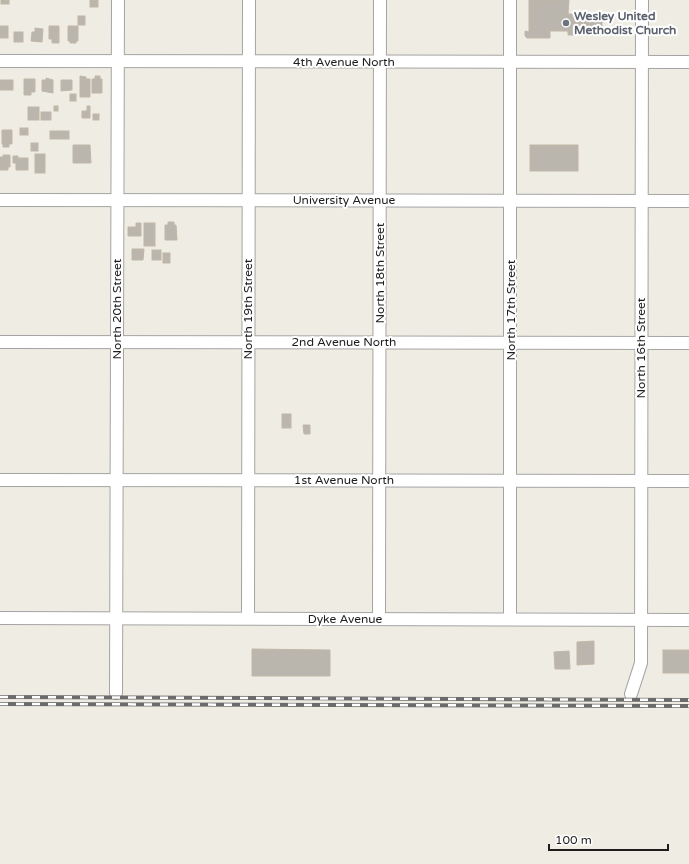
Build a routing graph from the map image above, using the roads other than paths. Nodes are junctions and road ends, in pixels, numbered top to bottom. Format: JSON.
{"nodes":[{"id":1,"x":118,"y":0,"type":"edge"},
{"id":2,"x":249,"y":0,"type":"edge"},
{"id":3,"x":380,"y":0,"type":"edge"},
{"id":4,"x":510,"y":0,"type":"edge"},
{"id":5,"x":642,"y":0,"type":"edge"},
{"id":6,"x":0,"y":61,"type":"edge"},
{"id":7,"x":118,"y":61,"type":"junction"},
{"id":8,"x":249,"y":62,"type":"junction"},
{"id":9,"x":380,"y":62,"type":"junction"},
{"id":10,"x":511,"y":62,"type":"junction"},
{"id":11,"x":642,"y":62,"type":"junction"},
{"id":12,"x":689,"y":62,"type":"edge"},
{"id":13,"x":118,"y":199,"type":"junction"},
{"id":14,"x":0,"y":200,"type":"edge"},
{"id":15,"x":249,"y":200,"type":"junction"},
{"id":16,"x":380,"y":200,"type":"junction"},
{"id":17,"x":511,"y":200,"type":"junction"},
{"id":18,"x":642,"y":201,"type":"junction"},
{"id":19,"x":689,"y":201,"type":"edge"},
{"id":20,"x":0,"y":342,"type":"edge"},
{"id":21,"x":117,"y":342,"type":"junction"},
{"id":22,"x":248,"y":342,"type":"junction"},
{"id":23,"x":379,"y":342,"type":"junction"},
{"id":24,"x":511,"y":342,"type":"junction"},
{"id":25,"x":641,"y":343,"type":"junction"},
{"id":26,"x":689,"y":343,"type":"edge"},
{"id":27,"x":0,"y":480,"type":"edge"},
{"id":28,"x":117,"y":480,"type":"junction"},
{"id":29,"x":248,"y":480,"type":"junction"},
{"id":30,"x":379,"y":480,"type":"junction"},
{"id":31,"x":510,"y":481,"type":"junction"},
{"id":32,"x":641,"y":481,"type":"junction"},
{"id":33,"x":689,"y":481,"type":"edge"},
{"id":34,"x":0,"y":618,"type":"edge"},
{"id":35,"x":116,"y":618,"type":"junction"},
{"id":36,"x":248,"y":618,"type":"junction"},
{"id":37,"x":379,"y":619,"type":"junction"},
{"id":38,"x":510,"y":619,"type":"junction"},
{"id":39,"x":641,"y":620,"type":"junction"},
{"id":40,"x":689,"y":620,"type":"edge"},
{"id":41,"x":116,"y":693,"type":"dead end"},
{"id":42,"x":631,"y":694,"type":"dead end"}],
"edges":[{"from":1,"to":7,"type":"street","name":"North 20th Street"},
{"from":2,"to":8,"type":"street","name":"North 19th Street"},
{"from":3,"to":9,"type":"street","name":"North 18th Street"},
{"from":4,"to":10,"type":"street","name":"North 17th Street"},
{"from":5,"to":11,"type":"street","name":"North 16th Street"},
{"from":6,"to":7,"type":"street","name":"4th Avenue North"},
{"from":7,"to":8,"type":"street","name":"4th Avenue North"},
{"from":7,"to":13,"type":"street","name":"North 20th Street"},
{"from":8,"to":9,"type":"street","name":"4th Avenue North"},
{"from":8,"to":15,"type":"street","name":"North 19th Street"},
{"from":9,"to":10,"type":"street","name":"4th Avenue North"},
{"from":9,"to":16,"type":"street","name":"North 18th Street"},
{"from":10,"to":11,"type":"street","name":"4th Avenue North"},
{"from":10,"to":17,"type":"street","name":"North 17th Street"},
{"from":11,"to":12,"type":"street","name":"4th Avenue North"},
{"from":11,"to":18,"type":"street","name":"North 16th Street"},
{"from":13,"to":14,"type":"street","name":"University Avenue"},
{"from":13,"to":15,"type":"street","name":"University Avenue"},
{"from":13,"to":21,"type":"street","name":"North 20th Street"},
{"from":15,"to":16,"type":"street","name":"University Avenue"},
{"from":15,"to":22,"type":"street","name":"North 19th Street"},
{"from":16,"to":17,"type":"street","name":"University Avenue"},
{"from":16,"to":23,"type":"street","name":"North 18th Street"},
{"from":17,"to":18,"type":"street","name":"University Avenue"},
{"from":17,"to":24,"type":"street","name":"North 17th Street"},
{"from":18,"to":19,"type":"street","name":"University Avenue"},
{"from":18,"to":25,"type":"street","name":"North 16th Street"},
{"from":20,"to":21,"type":"street","name":"2nd Avenue North"},
{"from":21,"to":22,"type":"street","name":"2nd Avenue North"},
{"from":21,"to":28,"type":"street","name":"North 20th Street"},
{"from":22,"to":23,"type":"street","name":"2nd Avenue North"},
{"from":22,"to":29,"type":"street","name":"North 19th Street"},
{"from":23,"to":24,"type":"street","name":"2nd Avenue North"},
{"from":23,"to":30,"type":"street","name":"North 18th Street"},
{"from":24,"to":25,"type":"street","name":"2nd Avenue North"},
{"from":24,"to":31,"type":"street","name":"North 17th Street"},
{"from":25,"to":26,"type":"street","name":"2nd Avenue North"},
{"from":25,"to":32,"type":"street","name":"North 16th Street"},
{"from":27,"to":28,"type":"street","name":"1st Avenue North"},
{"from":28,"to":29,"type":"street","name":"1st Avenue North"},
{"from":28,"to":35,"type":"street","name":"North 20th Street"},
{"from":29,"to":30,"type":"street","name":"1st Avenue North"},
{"from":29,"to":36,"type":"street","name":"North 19th Street"},
{"from":30,"to":31,"type":"street","name":"1st Avenue North"},
{"from":30,"to":37,"type":"street","name":"North 18th Street"},
{"from":31,"to":32,"type":"street","name":"1st Avenue North"},
{"from":31,"to":38,"type":"street","name":"North 17th Street"},
{"from":32,"to":33,"type":"street","name":"1st Avenue North"},
{"from":32,"to":39,"type":"street","name":"North 16th Street"},
{"from":34,"to":35,"type":"street","name":"Dyke Avenue"},
{"from":35,"to":36,"type":"street","name":"Dyke Avenue"},
{"from":35,"to":41,"type":"street","name":"North 20th Street"},
{"from":36,"to":37,"type":"street","name":"Dyke Avenue"},
{"from":37,"to":38,"type":"street","name":"Dyke Avenue"},
{"from":38,"to":39,"type":"street","name":"Dyke Avenue"},
{"from":39,"to":40,"type":"street","name":"Dyke Avenue"},
{"from":39,"to":42,"type":"street","name":"North 16th Street"}]}
